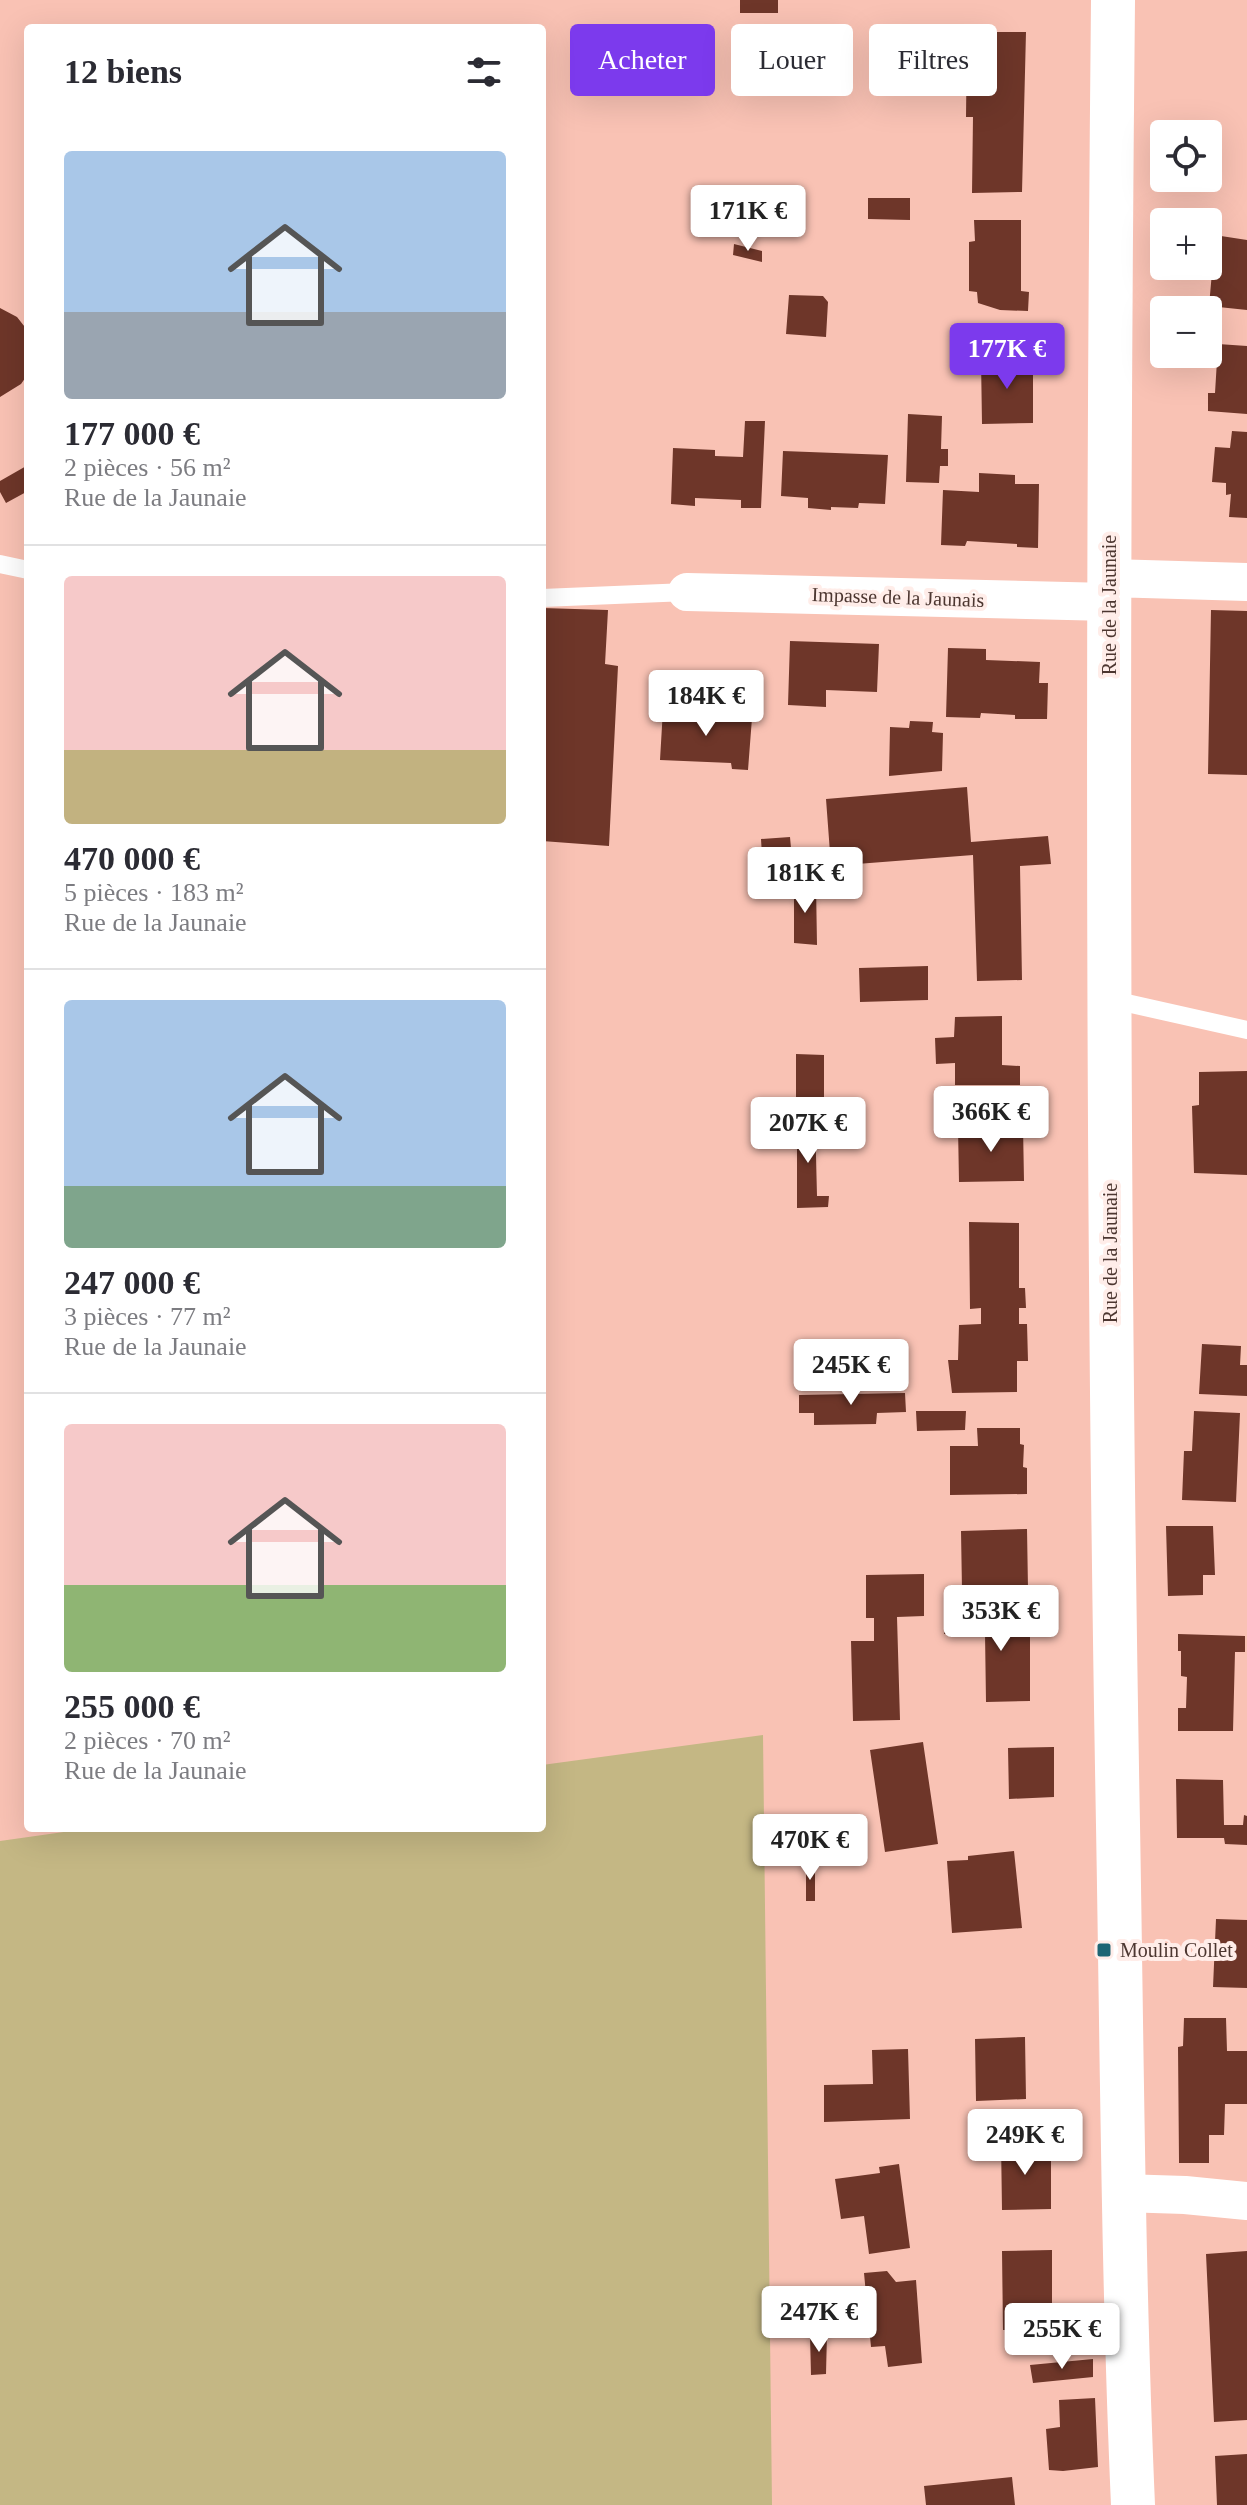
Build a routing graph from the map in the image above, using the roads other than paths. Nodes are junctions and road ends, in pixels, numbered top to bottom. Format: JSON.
{"nodes":[{"id":1,"x":1113,"y":0,"type":"edge"},
{"id":2,"x":0,"y":564,"type":"edge"},
{"id":3,"x":24,"y":569,"type":"edge"},
{"id":4,"x":1247,"y":582,"type":"edge"},
{"id":5,"x":1110,"y":590,"type":"junction"},
{"id":6,"x":687,"y":592,"type":"joint"},
{"id":7,"x":546,"y":598,"type":"edge"},
{"id":8,"x":1109,"y":999,"type":"junction"},
{"id":9,"x":1247,"y":1030,"type":"edge"},
{"id":10,"x":1122,"y":2193,"type":"junction"},
{"id":11,"x":1247,"y":2201,"type":"edge"},
{"id":12,"x":1133,"y":2505,"type":"edge"}],
"edges":[{"from":1,"to":5,"type":"main road","name":"Rue de la Jaunaie"},
{"from":2,"to":3,"type":"lane"},
{"from":4,"to":5,"type":"street","name":"Impasse de la Jaunais"},
{"from":5,"to":6,"type":"street","name":"Impasse de la Jaunais"},
{"from":5,"to":8,"type":"main road","name":"Rue de la Jaunaie"},
{"from":6,"to":7,"type":"lane"},
{"from":8,"to":9,"type":"lane"},
{"from":8,"to":10,"type":"main road","name":"Rue de la Jaunaie"},
{"from":10,"to":11,"type":"street"},
{"from":10,"to":12,"type":"main road","name":"Rue de la Jaunaie"}]}
